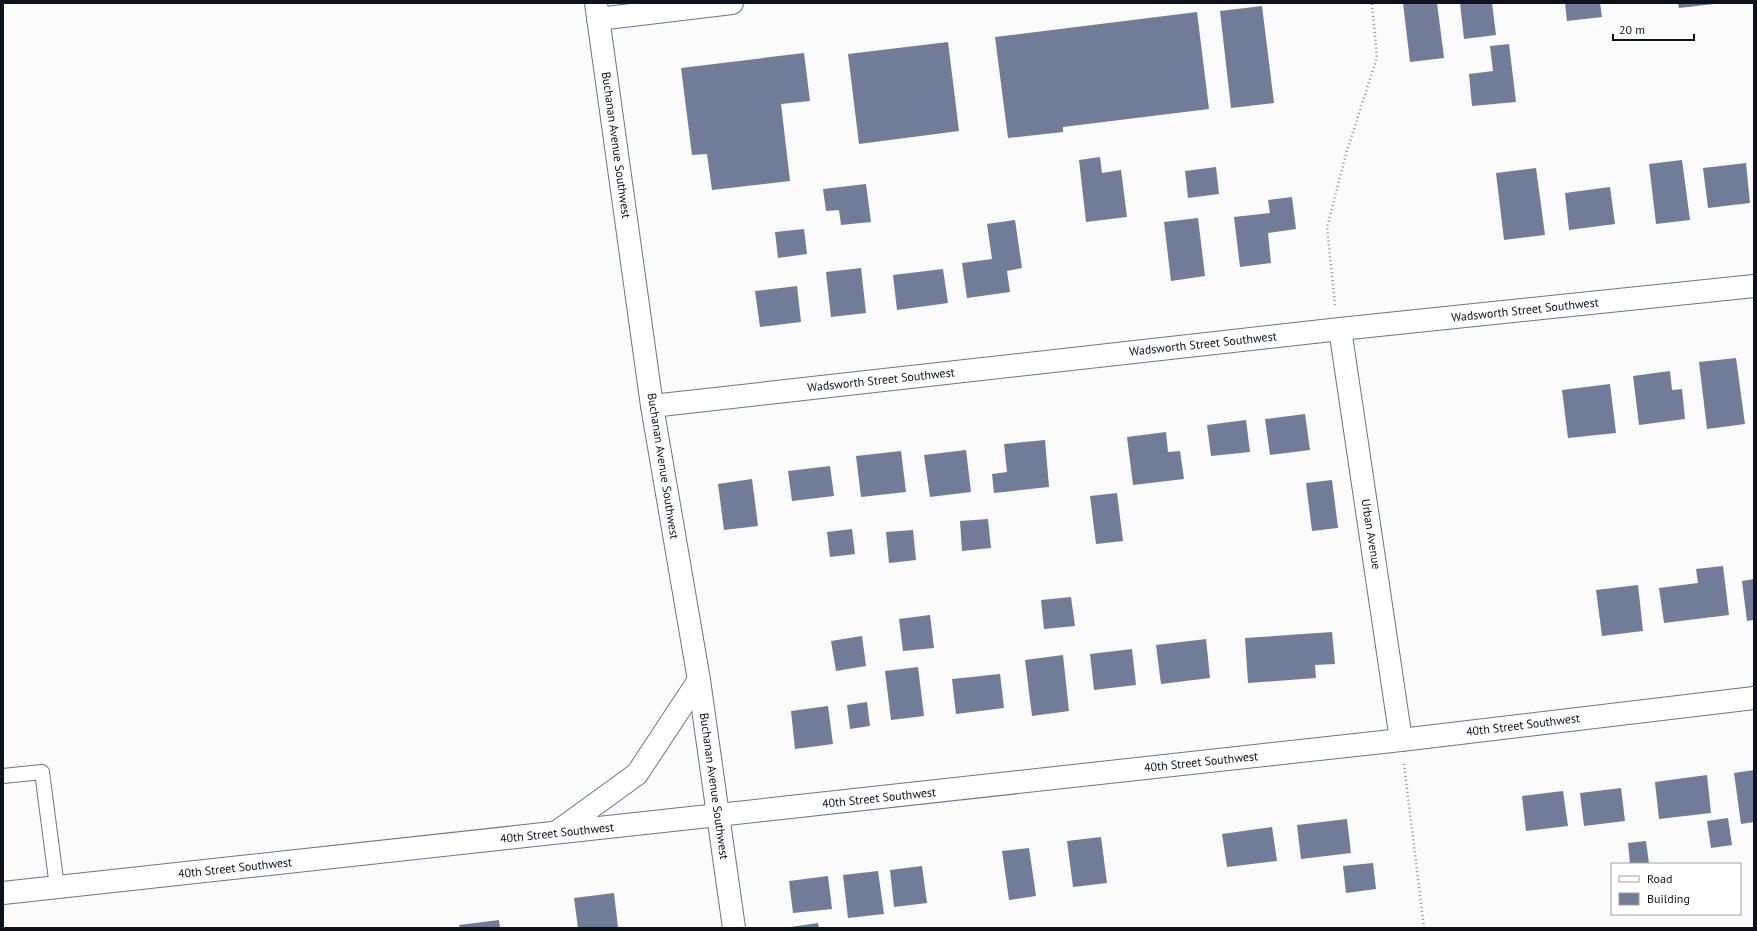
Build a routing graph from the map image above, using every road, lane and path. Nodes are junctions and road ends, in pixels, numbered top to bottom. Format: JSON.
{"nodes":[{"id":1,"x":732,"y":3,"type":"edge"},
{"id":2,"x":1372,"y":3,"type":"edge"},
{"id":3,"x":597,"y":11,"type":"edge"},
{"id":4,"x":1754,"y":286,"type":"edge"},
{"id":5,"x":1340,"y":329,"type":"junction"},
{"id":6,"x":652,"y":406,"type":"junction"},
{"id":7,"x":699,"y":680,"type":"junction"},
{"id":8,"x":1754,"y":698,"type":"edge"},
{"id":9,"x":1401,"y":740,"type":"junction"},
{"id":10,"x":3,"y":776,"type":"edge"},
{"id":11,"x":718,"y":815,"type":"junction"},
{"id":12,"x":556,"y":833,"type":"junction"},
{"id":13,"x":58,"y":887,"type":"junction"},
{"id":14,"x":3,"y":893,"type":"edge"},
{"id":15,"x":734,"y":928,"type":"edge"},
{"id":16,"x":1424,"y":928,"type":"edge"}],
"edges":[{"from":1,"to":3,"type":"street"},
{"from":2,"to":5,"type":"path"},
{"from":3,"to":6,"type":"street","name":"Buchanan Avenue Southwest"},
{"from":4,"to":5,"type":"street","name":"Wadsworth Street Southwest"},
{"from":5,"to":6,"type":"street","name":"Wadsworth Street Southwest"},
{"from":5,"to":9,"type":"street","name":"Urban Avenue"},
{"from":6,"to":7,"type":"street","name":"Buchanan Avenue Southwest"},
{"from":7,"to":11,"type":"street","name":"Buchanan Avenue Southwest"},
{"from":7,"to":12,"type":"street"},
{"from":8,"to":9,"type":"street","name":"40th Street Southwest"},
{"from":9,"to":11,"type":"street","name":"40th Street Southwest"},
{"from":9,"to":16,"type":"path"},
{"from":10,"to":13,"type":"lane"},
{"from":11,"to":12,"type":"street","name":"40th Street Southwest"},
{"from":11,"to":15,"type":"street","name":"Buchanan Avenue Southwest"},
{"from":12,"to":13,"type":"street","name":"40th Street Southwest"},
{"from":13,"to":14,"type":"street","name":"40th Street Southwest"}]}
